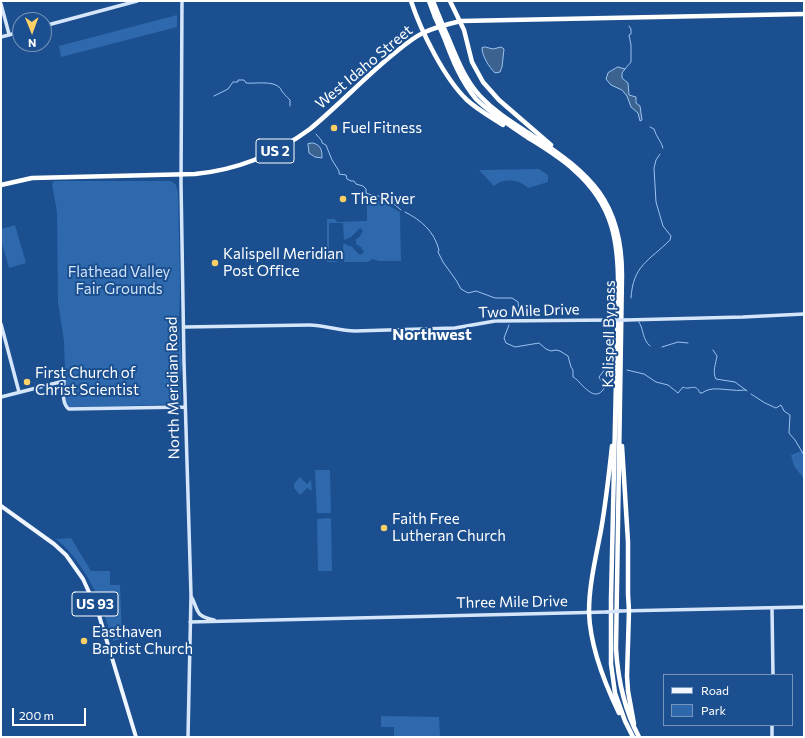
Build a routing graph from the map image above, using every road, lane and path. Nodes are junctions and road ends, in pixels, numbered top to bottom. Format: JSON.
{"nodes":[{"id":1,"x":137,"y":1,"type":"edge"},
{"id":2,"x":182,"y":1,"type":"edge"},
{"id":3,"x":411,"y":1,"type":"edge"},
{"id":4,"x":428,"y":1,"type":"edge"},
{"id":5,"x":433,"y":1,"type":"edge"},
{"id":6,"x":450,"y":1,"type":"edge"},
{"id":7,"x":1,"y":4,"type":"edge"},
{"id":8,"x":804,"y":14,"type":"edge"},
{"id":9,"x":437,"y":17,"type":"junction"},
{"id":10,"x":461,"y":21,"type":"junction"},
{"id":11,"x":52,"y":24,"type":"edge"},
{"id":12,"x":424,"y":32,"type":"junction"},
{"id":13,"x":12,"y":33,"type":"edge"},
{"id":14,"x":9,"y":34,"type":"junction"},
{"id":15,"x":445,"y":36,"type":"junction"},
{"id":16,"x":1,"y":37,"type":"edge"},
{"id":17,"x":534,"y":142,"type":"junction"},
{"id":18,"x":561,"y":155,"type":"junction"},
{"id":19,"x":181,"y":175,"type":"junction"},
{"id":20,"x":1,"y":184,"type":"edge"},
{"id":21,"x":804,"y":314,"type":"edge"},
{"id":22,"x":1,"y":324,"type":"edge"},
{"id":23,"x":184,"y":327,"type":"junction"},
{"id":24,"x":19,"y":392,"type":"junction"},
{"id":25,"x":1,"y":397,"type":"edge"},
{"id":26,"x":185,"y":407,"type":"junction"},
{"id":27,"x":615,"y":418,"type":"junction"},
{"id":28,"x":620,"y":430,"type":"junction"},
{"id":29,"x":1,"y":506,"type":"edge"},
{"id":30,"x":191,"y":595,"type":"junction"},
{"id":31,"x":804,"y":607,"type":"edge"},
{"id":32,"x":772,"y":608,"type":"junction"},
{"id":33,"x":629,"y":611,"type":"junction"},
{"id":34,"x":589,"y":612,"type":"junction"},
{"id":35,"x":221,"y":621,"type":"junction"},
{"id":36,"x":190,"y":622,"type":"junction"},
{"id":37,"x":772,"y":674,"type":"edge"},
{"id":38,"x":625,"y":721,"type":"junction"},
{"id":39,"x":772,"y":726,"type":"edge"},
{"id":40,"x":638,"y":735,"type":"edge"},
{"id":41,"x":136,"y":737,"type":"edge"},
{"id":42,"x":188,"y":737,"type":"edge"},
{"id":43,"x":633,"y":737,"type":"edge"},
{"id":44,"x":772,"y":737,"type":"edge"}],
"edges":[{"from":1,"to":11,"type":"street"},
{"from":2,"to":19,"type":"street","name":"North Meridian Road"},
{"from":3,"to":12,"type":"highway"},
{"from":4,"to":9,"type":"highway","name":"Kalispell Bypass"},
{"from":5,"to":9,"type":"highway","name":"Kalispell Bypass"},
{"from":6,"to":10,"type":"highway"},
{"from":7,"to":14,"type":"street"},
{"from":8,"to":10,"type":"highway","name":"West Idaho Street","number":"US 2"},
{"from":9,"to":15,"type":"highway","name":"Kalispell Bypass","bridge":true},
{"from":10,"to":12,"type":"highway","name":"West Idaho Street","number":"US 2"},
{"from":10,"to":18,"type":"highway"},
{"from":12,"to":17,"type":"highway"},
{"from":12,"to":19,"type":"highway","name":"West Idaho Street","number":"US 2"},
{"from":13,"to":14,"type":"street"},
{"from":14,"to":16,"type":"street"},
{"from":15,"to":17,"type":"highway","name":"Kalispell Bypass"},
{"from":15,"to":18,"type":"highway","name":"Kalispell Bypass"},
{"from":17,"to":27,"type":"highway","name":"Kalispell Bypass"},
{"from":18,"to":28,"type":"highway","name":"Kalispell Bypass"},
{"from":19,"to":20,"type":"highway","name":"West Idaho Street","number":"US 2"},
{"from":19,"to":23,"type":"street","name":"North Meridian Road"},
{"from":21,"to":23,"type":"street","name":"Two Mile Drive","bridge":true},
{"from":22,"to":24,"type":"street"},
{"from":23,"to":26,"type":"street","name":"North Meridian Road"},
{"from":24,"to":25,"type":"street"},
{"from":24,"to":26,"type":"street"},
{"from":26,"to":30,"type":"street","name":"North Meridian Road"},
{"from":27,"to":34,"type":"highway"},
{"from":27,"to":38,"type":"highway","name":"Kalispell Bypass"},
{"from":28,"to":33,"type":"highway"},
{"from":28,"to":40,"type":"highway","name":"Kalispell Bypass"},
{"from":29,"to":41,"type":"main road","number":"US 93"},
{"from":30,"to":35,"type":"street","name":"Three Mile Drive"},
{"from":30,"to":36,"type":"street","name":"North Meridian Road"},
{"from":31,"to":32,"type":"street","name":"Three Mile Drive"},
{"from":32,"to":33,"type":"street","name":"Three Mile Drive"},
{"from":32,"to":37,"type":"street"},
{"from":33,"to":34,"type":"street","name":"Three Mile Drive","bridge":true},
{"from":33,"to":40,"type":"highway"},
{"from":34,"to":35,"type":"street","name":"Three Mile Drive"},
{"from":34,"to":38,"type":"highway"},
{"from":35,"to":36,"type":"street","name":"Three Mile Drive"},
{"from":36,"to":42,"type":"street","name":"North Meridian Road"},
{"from":38,"to":43,"type":"highway","name":"Kalispell Bypass"},
{"from":39,"to":44,"type":"street"}]}
